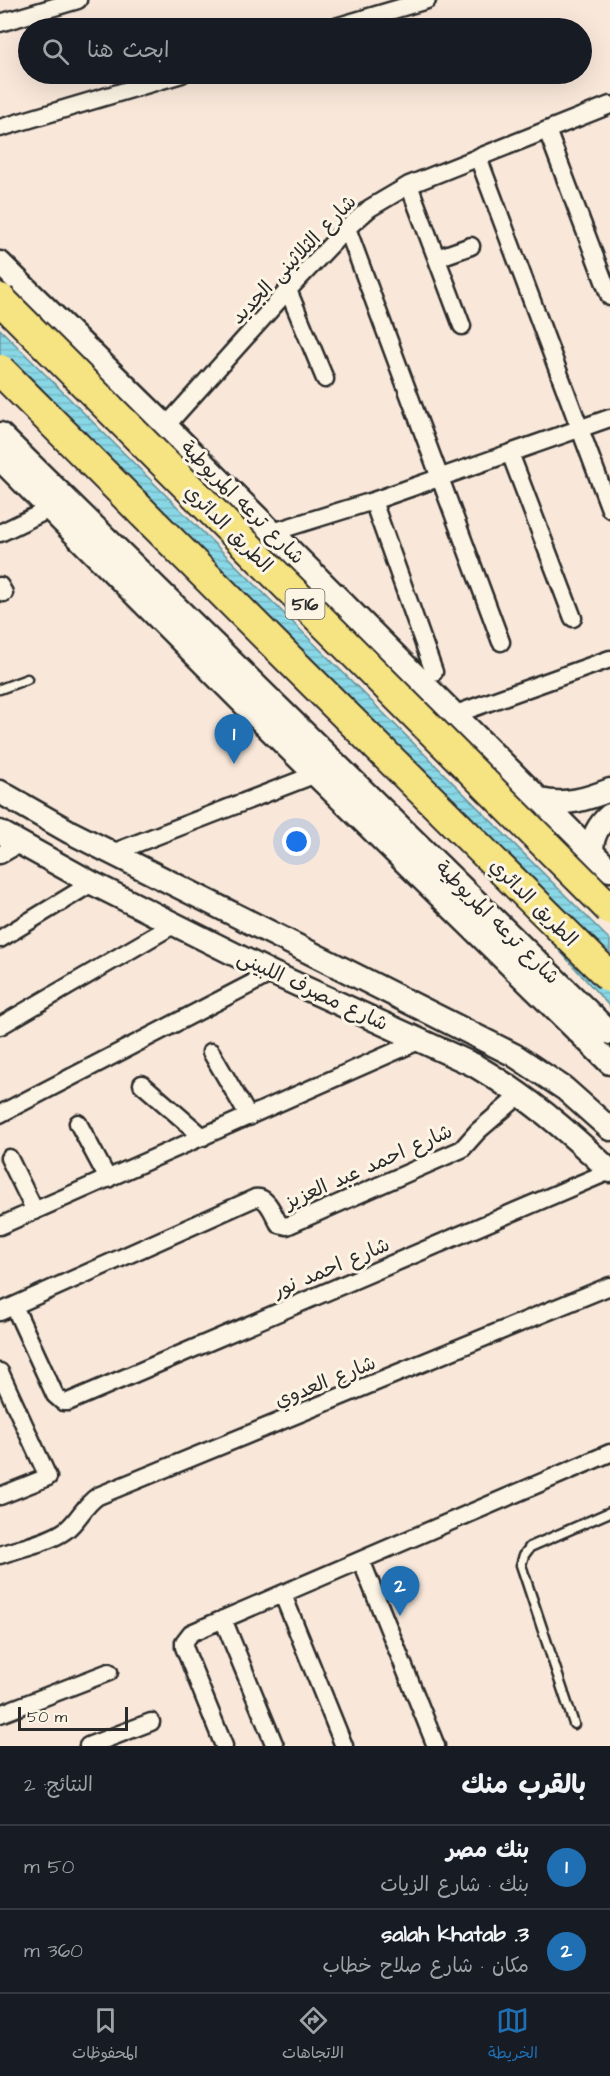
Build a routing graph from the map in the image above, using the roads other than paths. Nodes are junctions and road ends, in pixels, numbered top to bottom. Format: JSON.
{"nodes":[{"id":1,"x":78,"y":0,"type":"edge"},
{"id":2,"x":427,"y":0,"type":"edge"},
{"id":3,"x":366,"y":18,"type":"edge"},
{"id":4,"x":0,"y":23,"type":"edge"},
{"id":5,"x":148,"y":84,"type":"edge"},
{"id":6,"x":610,"y":105,"type":"edge"},
{"id":7,"x":0,"y":128,"type":"edge"},
{"id":8,"x":547,"y":130,"type":"junction"},
{"id":9,"x":478,"y":157,"type":"junction"},
{"id":10,"x":410,"y":185,"type":"junction"},
{"id":11,"x":347,"y":228,"type":"junction"},
{"id":12,"x":471,"y":246,"type":"dead end"},
{"id":13,"x":437,"y":258,"type":"junction"},
{"id":14,"x":0,"y":263,"type":"edge"},
{"id":15,"x":288,"y":290,"type":"junction"},
{"id":16,"x":610,"y":297,"type":"edge"},
{"id":17,"x":0,"y":299,"type":"edge"},
{"id":18,"x":462,"y":326,"type":"dead end"},
{"id":19,"x":0,"y":370,"type":"edge"},
{"id":20,"x":325,"y":379,"type":"dead end"},
{"id":21,"x":610,"y":418,"type":"edge"},
{"id":22,"x":166,"y":426,"type":"junction"},
{"id":23,"x":580,"y":428,"type":"junction"},
{"id":24,"x":0,"y":434,"type":"edge"},
{"id":25,"x":510,"y":453,"type":"junction"},
{"id":26,"x":0,"y":459,"type":"edge"},
{"id":27,"x":441,"y":477,"type":"junction"},
{"id":28,"x":373,"y":501,"type":"junction"},
{"id":29,"x":58,"y":505,"type":"junction"},
{"id":30,"x":610,"y":509,"type":"edge"},
{"id":31,"x":273,"y":532,"type":"junction"},
{"id":32,"x":0,"y":533,"type":"edge"},
{"id":33,"x":573,"y":618,"type":"dead end"},
{"id":34,"x":501,"y":642,"type":"dead end"},
{"id":35,"x":610,"y":659,"type":"edge"},
{"id":36,"x":435,"y":672,"type":"dead end"},
{"id":37,"x":27,"y":679,"type":"dead end"},
{"id":38,"x":0,"y":689,"type":"edge"},
{"id":39,"x":453,"y":715,"type":"junction"},
{"id":40,"x":340,"y":765,"type":"junction"},
{"id":41,"x":317,"y":774,"type":"junction"},
{"id":42,"x":610,"y":790,"type":"edge"},
{"id":43,"x":0,"y":792,"type":"edge"},
{"id":44,"x":540,"y":800,"type":"junction"},
{"id":45,"x":610,"y":814,"type":"edge"},
{"id":46,"x":0,"y":832,"type":"edge"},
{"id":47,"x":10,"y":850,"type":"edge"},
{"id":48,"x":592,"y":852,"type":"junction"},
{"id":49,"x":112,"y":853,"type":"junction"},
{"id":50,"x":610,"y":870,"type":"edge"},
{"id":51,"x":92,"y":883,"type":"junction"},
{"id":52,"x":610,"y":909,"type":"edge"},
{"id":53,"x":175,"y":924,"type":"junction"},
{"id":54,"x":0,"y":939,"type":"edge"},
{"id":55,"x":272,"y":973,"type":"junction"},
{"id":56,"x":610,"y":977,"type":"edge"},
{"id":57,"x":0,"y":1026,"type":"edge"},
{"id":58,"x":610,"y":1033,"type":"edge"},
{"id":59,"x":421,"y":1040,"type":"junction"},
{"id":60,"x":211,"y":1052,"type":"dead end"},
{"id":61,"x":610,"y":1063,"type":"edge"},
{"id":62,"x":142,"y":1084,"type":"dead end"},
{"id":63,"x":521,"y":1094,"type":"junction"},
{"id":64,"x":0,"y":1114,"type":"edge"},
{"id":65,"x":249,"y":1117,"type":"junction"},
{"id":66,"x":78,"y":1123,"type":"dead end"},
{"id":67,"x":610,"y":1129,"type":"edge"},
{"id":68,"x":203,"y":1137,"type":"junction"},
{"id":69,"x":9,"y":1158,"type":"dead end"},
{"id":70,"x":610,"y":1171,"type":"edge"},
{"id":71,"x":108,"y":1179,"type":"junction"},
{"id":72,"x":35,"y":1211,"type":"junction"},
{"id":73,"x":0,"y":1226,"type":"edge"},
{"id":74,"x":610,"y":1286,"type":"edge"},
{"id":75,"x":7,"y":1309,"type":"edge"},
{"id":76,"x":1,"y":1372,"type":"edge"},
{"id":77,"x":610,"y":1452,"type":"edge"},
{"id":78,"x":0,"y":1496,"type":"edge"},
{"id":79,"x":610,"y":1512,"type":"edge"},
{"id":80,"x":0,"y":1555,"type":"edge"},
{"id":81,"x":361,"y":1560,"type":"junction"},
{"id":82,"x":283,"y":1595,"type":"junction"},
{"id":83,"x":223,"y":1620,"type":"junction"},
{"id":84,"x":109,"y":1672,"type":"dead end"},
{"id":85,"x":0,"y":1714,"type":"edge"},
{"id":86,"x":151,"y":1722,"type":"dead end"},
{"id":87,"x":574,"y":1724,"type":"dead end"},
{"id":88,"x":97,"y":1745,"type":"edge"},
{"id":89,"x":224,"y":1746,"type":"edge"},
{"id":90,"x":275,"y":1746,"type":"edge"},
{"id":91,"x":344,"y":1746,"type":"edge"},
{"id":92,"x":436,"y":1746,"type":"edge"}],
"edges":[{"from":1,"to":4,"type":"street"},
{"from":2,"to":3,"type":"street"},
{"from":5,"to":7,"type":"street"},
{"from":6,"to":8,"type":"street","name":"شارع الثلاثينى الجديد"},
{"from":8,"to":9,"type":"street","name":"شارع الثلاثينى الجديد"},
{"from":8,"to":16,"type":"street"},
{"from":9,"to":10,"type":"street","name":"شارع الثلاثينى الجديد"},
{"from":9,"to":23,"type":"street"},
{"from":10,"to":11,"type":"street","name":"شارع الثلاثينى الجديد"},
{"from":10,"to":13,"type":"street"},
{"from":11,"to":15,"type":"street","name":"شارع الثلاثينى الجديد"},
{"from":11,"to":27,"type":"street"},
{"from":12,"to":13,"type":"street"},
{"from":13,"to":18,"type":"street"},
{"from":14,"to":22,"type":"main road","name":"شارع ترعه المريوطية"},
{"from":15,"to":20,"type":"street"},
{"from":15,"to":22,"type":"street","name":"شارع الثلاثينى الجديد"},
{"from":17,"to":52,"type":"highway","name":"الطريق الدائري","number":"516","bridge":true},
{"from":19,"to":56,"type":"highway","name":"الطريق الدائري","number":"516","bridge":true},
{"from":21,"to":23,"type":"street"},
{"from":22,"to":31,"type":"main road","name":"شارع ترعه المريوطية"},
{"from":23,"to":25,"type":"street"},
{"from":23,"to":30,"type":"street"},
{"from":24,"to":29,"type":"main road","name":"شارع ترعه المريوطية"},
{"from":25,"to":27,"type":"street"},
{"from":25,"to":33,"type":"street"},
{"from":26,"to":29,"type":"main road"},
{"from":27,"to":28,"type":"street"},
{"from":27,"to":34,"type":"street"},
{"from":28,"to":31,"type":"street"},
{"from":28,"to":36,"type":"street"},
{"from":29,"to":32,"type":"street"},
{"from":29,"to":40,"type":"main road","name":"شارع ترعه المريوطية"},
{"from":29,"to":41,"type":"main road"},
{"from":31,"to":39,"type":"main road","name":"شارع ترعه المريوطية"},
{"from":35,"to":39,"type":"street"},
{"from":37,"to":38,"type":"lane"},
{"from":39,"to":44,"type":"main road","name":"شارع ترعه المريوطية"},
{"from":40,"to":41,"type":"street"},
{"from":40,"to":58,"type":"main road","name":"شارع ترعه المريوطية"},
{"from":41,"to":49,"type":"street"},
{"from":41,"to":61,"type":"main road"},
{"from":42,"to":44,"type":"main road"},
{"from":43,"to":49,"type":"main road","name":"شارع مصرف اللبينى"},
{"from":44,"to":48,"type":"main road","name":"شارع ترعه المريوطية"},
{"from":45,"to":48,"type":"main road"},
{"from":46,"to":47,"type":"main road","name":"شارع مصرف اللبينى"},
{"from":47,"to":51,"type":"main road","name":"شارع مصرف اللبينى"},
{"from":48,"to":50,"type":"main road","name":"شارع ترعه المريوطية"},
{"from":49,"to":67,"type":"main road","name":"شارع مصرف اللبينى"},
{"from":51,"to":53,"type":"main road","name":"شارع مصرف اللبينى"},
{"from":51,"to":54,"type":"street"},
{"from":53,"to":55,"type":"main road","name":"شارع مصرف اللبينى"},
{"from":53,"to":57,"type":"street"},
{"from":55,"to":59,"type":"main road","name":"شارع مصرف اللبينى"},
{"from":55,"to":64,"type":"street"},
{"from":59,"to":63,"type":"main road","name":"شارع مصرف اللبينى"},
{"from":59,"to":65,"type":"street"},
{"from":60,"to":65,"type":"street"},
{"from":62,"to":68,"type":"street"},
{"from":63,"to":70,"type":"main road","name":"شارع مصرف اللبينى"},
{"from":63,"to":75,"type":"street","name":"شارع احمد عبد العزيز"},
{"from":65,"to":68,"type":"street"},
{"from":66,"to":71,"type":"street"},
{"from":68,"to":71,"type":"street"},
{"from":69,"to":72,"type":"street"},
{"from":70,"to":75,"type":"street","name":"شارع احمد نور"},
{"from":71,"to":72,"type":"street"},
{"from":72,"to":73,"type":"street"},
{"from":74,"to":80,"type":"street","name":"شارع العدوي"},
{"from":76,"to":78,"type":"street"},
{"from":77,"to":81,"type":"street"},
{"from":79,"to":87,"type":"lane"},
{"from":81,"to":82,"type":"street"},
{"from":81,"to":92,"type":"street"},
{"from":82,"to":83,"type":"street"},
{"from":82,"to":91,"type":"street"},
{"from":83,"to":89,"type":"street"},
{"from":83,"to":90,"type":"street"},
{"from":84,"to":85,"type":"street"},
{"from":86,"to":88,"type":"street"}]}
